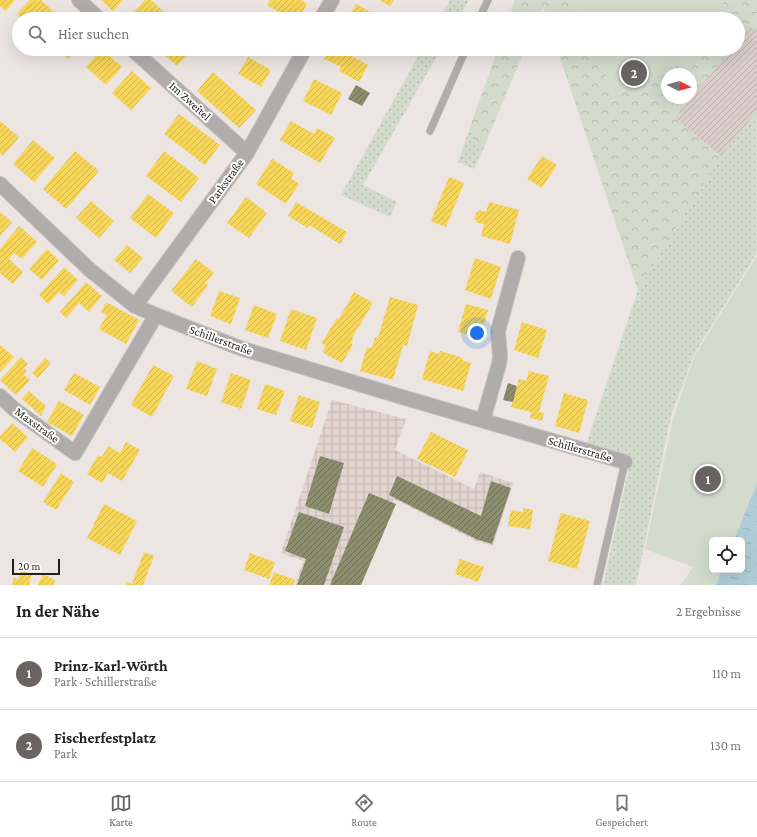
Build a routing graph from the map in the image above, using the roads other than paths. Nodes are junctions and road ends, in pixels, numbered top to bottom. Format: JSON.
{"nodes":[{"id":1,"x":79,"y":0,"type":"edge"},
{"id":2,"x":332,"y":0,"type":"edge"},
{"id":3,"x":488,"y":0,"type":"edge"},
{"id":4,"x":92,"y":12,"type":"edge"},
{"id":5,"x":325,"y":12,"type":"edge"},
{"id":6,"x":482,"y":12,"type":"edge"},
{"id":7,"x":140,"y":56,"type":"edge"},
{"id":8,"x":301,"y":56,"type":"edge"},
{"id":9,"x":463,"y":56,"type":"edge"},
{"id":10,"x":430,"y":131,"type":"dead end"},
{"id":11,"x":247,"y":153,"type":"junction"},
{"id":12,"x":0,"y":184,"type":"edge"},
{"id":13,"x":518,"y":258,"type":"dead end"},
{"id":14,"x":135,"y":306,"type":"junction"},
{"id":15,"x":156,"y":315,"type":"junction"},
{"id":16,"x":0,"y":396,"type":"edge"},
{"id":17,"x":483,"y":420,"type":"junction"},
{"id":18,"x":625,"y":462,"type":"joint"},
{"id":19,"x":597,"y":585,"type":"edge"}],
"edges":[{"from":1,"to":4,"type":"street"},
{"from":2,"to":5,"type":"street"},
{"from":3,"to":6,"type":"lane"},
{"from":7,"to":11,"type":"street","name":"Im Zweitel"},
{"from":8,"to":11,"type":"street","name":"Parkstraße"},
{"from":9,"to":10,"type":"lane"},
{"from":11,"to":14,"type":"street","name":"Parkstraße"},
{"from":12,"to":14,"type":"street","name":"Schillerstraße"},
{"from":13,"to":17,"type":"street"},
{"from":14,"to":15,"type":"street","name":"Schillerstraße"},
{"from":15,"to":16,"type":"street","name":"Maxstraße"},
{"from":15,"to":17,"type":"street","name":"Schillerstraße"},
{"from":17,"to":18,"type":"street","name":"Schillerstraße"},
{"from":18,"to":19,"type":"lane","name":"Schillerstraße"}]}
